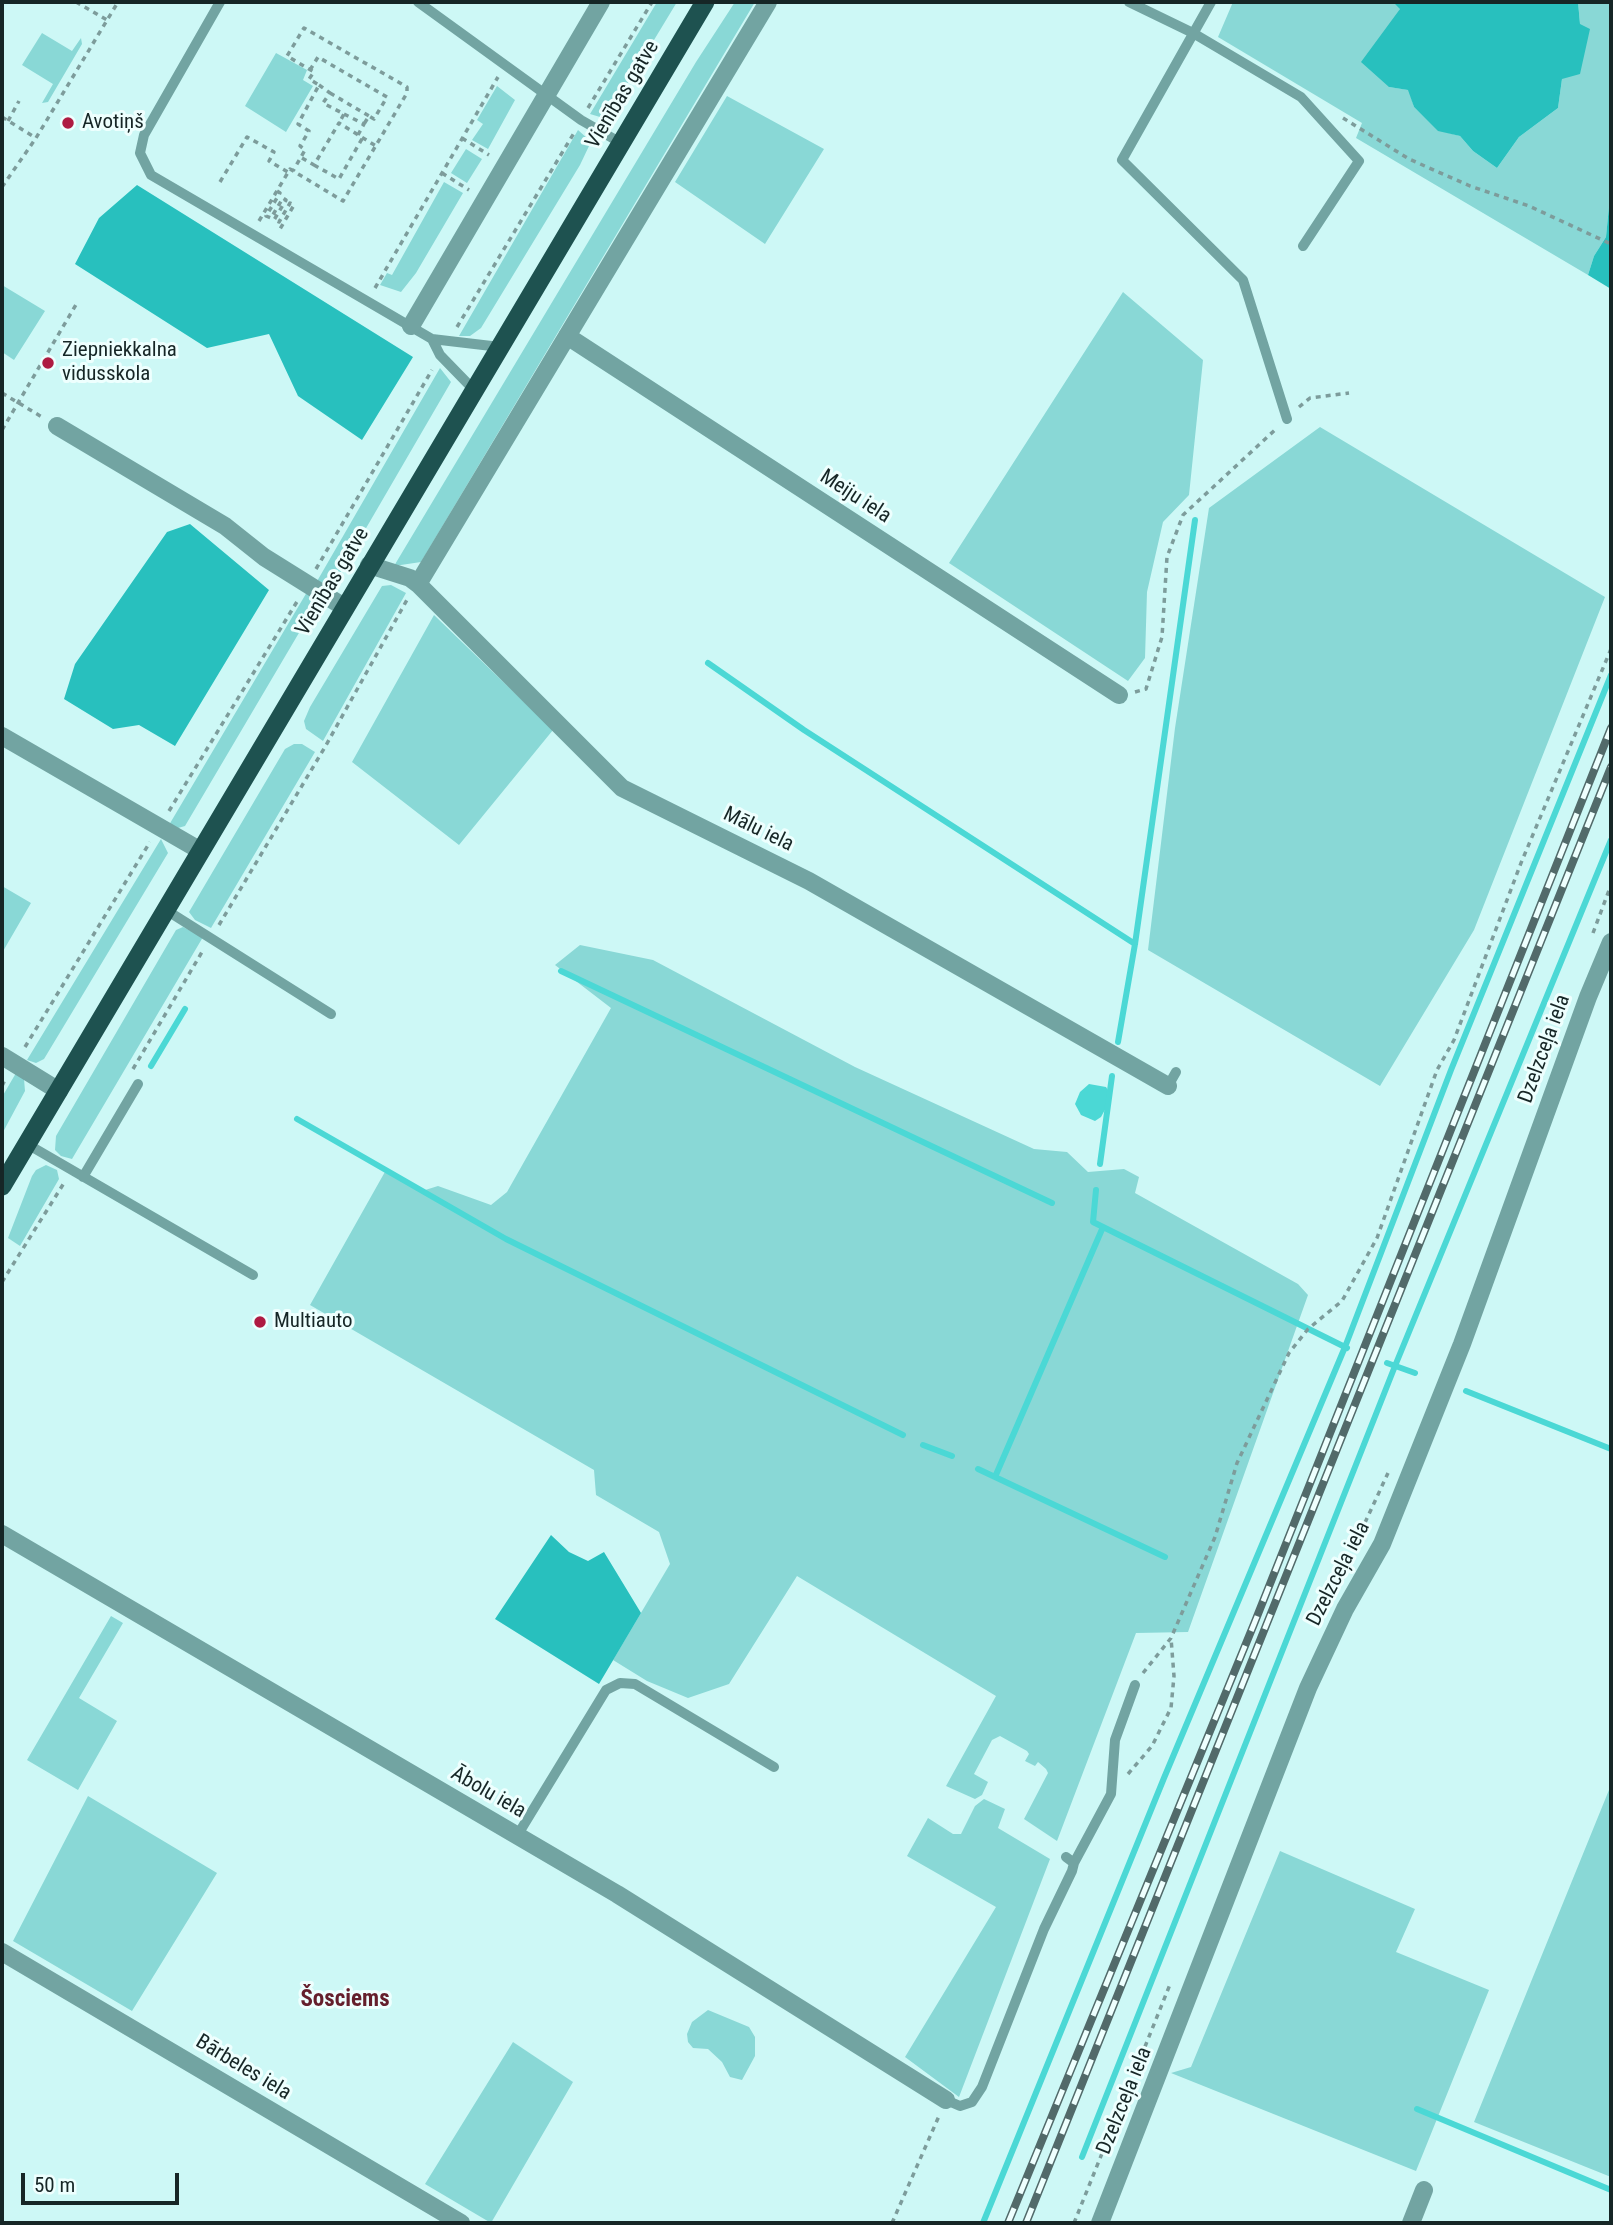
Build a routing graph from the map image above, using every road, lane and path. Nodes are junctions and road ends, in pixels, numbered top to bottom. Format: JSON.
{"nodes":[{"id":1,"x":76,"y":2,"type":"edge"},
{"id":2,"x":118,"y":2,"type":"edge"},
{"id":3,"x":220,"y":2,"type":"edge"},
{"id":4,"x":418,"y":2,"type":"edge"},
{"id":5,"x":601,"y":2,"type":"edge"},
{"id":6,"x":652,"y":2,"type":"edge"},
{"id":7,"x":705,"y":2,"type":"edge"},
{"id":8,"x":768,"y":2,"type":"edge"},
{"id":9,"x":1129,"y":2,"type":"edge"},
{"id":10,"x":1211,"y":2,"type":"edge"},
{"id":11,"x":107,"y":20,"type":"junction"},
{"id":12,"x":1194,"y":33,"type":"junction"},
{"id":13,"x":310,"y":70,"type":"junction"},
{"id":14,"x":499,"y":76,"type":"dead end"},
{"id":15,"x":319,"y":85,"type":"junction"},
{"id":16,"x":330,"y":93,"type":"junction"},
{"id":17,"x":545,"y":93,"type":"junction"},
{"id":18,"x":19,"y":101,"type":"dead end"},
{"id":19,"x":1334,"y":112,"type":"dead end"},
{"id":20,"x":344,"y":114,"type":"junction"},
{"id":21,"x":369,"y":116,"type":"junction"},
{"id":22,"x":2,"y":117,"type":"edge"},
{"id":23,"x":581,"y":120,"type":"junction"},
{"id":24,"x":8,"y":121,"type":"junction"},
{"id":25,"x":339,"y":123,"type":"junction"},
{"id":26,"x":364,"y":124,"type":"junction"},
{"id":27,"x":360,"y":136,"type":"junction"},
{"id":28,"x":36,"y":138,"type":"junction"},
{"id":29,"x":462,"y":138,"type":"junction"},
{"id":30,"x":621,"y":143,"type":"junction"},
{"id":31,"x":496,"y":144,"type":"dead end"},
{"id":32,"x":376,"y":146,"type":"junction"},
{"id":33,"x":489,"y":155,"type":"junction"},
{"id":34,"x":301,"y":157,"type":"junction"},
{"id":35,"x":314,"y":165,"type":"junction"},
{"id":36,"x":482,"y":166,"type":"dead end"},
{"id":37,"x":290,"y":171,"type":"junction"},
{"id":38,"x":442,"y":173,"type":"junction"},
{"id":39,"x":475,"y":178,"type":"dead end"},
{"id":40,"x":220,"y":182,"type":"dead end"},
{"id":41,"x":2,"y":187,"type":"edge"},
{"id":42,"x":468,"y":190,"type":"junction"},
{"id":43,"x":277,"y":191,"type":"junction"},
{"id":44,"x":461,"y":202,"type":"dead end"},
{"id":45,"x":280,"y":229,"type":"dead end"},
{"id":46,"x":282,"y":234,"type":"dead end"},
{"id":47,"x":1611,"y":244,"type":"edge"},
{"id":48,"x":1303,"y":246,"type":"dead end"},
{"id":49,"x":364,"y":281,"type":"dead end"},
{"id":50,"x":375,"y":288,"type":"junction"},
{"id":51,"x":385,"y":293,"type":"dead end"},
{"id":52,"x":77,"y":303,"type":"dead end"},
{"id":53,"x":411,"y":326,"type":"junction"},
{"id":54,"x":567,"y":336,"type":"junction"},
{"id":55,"x":432,"y":339,"type":"junction"},
{"id":56,"x":449,"y":340,"type":"junction"},
{"id":57,"x":500,"y":347,"type":"junction"},
{"id":58,"x":440,"y":355,"type":"junction"},
{"id":59,"x":474,"y":390,"type":"junction"},
{"id":60,"x":2,"y":393,"type":"edge"},
{"id":61,"x":1349,"y":393,"type":"dead end"},
{"id":62,"x":18,"y":402,"type":"junction"},
{"id":63,"x":2,"y":417,"type":"edge"},
{"id":64,"x":9,"y":419,"type":"junction"},
{"id":65,"x":1287,"y":419,"type":"junction"},
{"id":66,"x":57,"y":426,"type":"joint"},
{"id":67,"x":2,"y":430,"type":"edge"},
{"id":68,"x":369,"y":565,"type":"junction"},
{"id":69,"x":308,"y":584,"type":"junction"},
{"id":70,"x":418,"y":584,"type":"junction"},
{"id":71,"x":344,"y":607,"type":"junction"},
{"id":72,"x":1611,"y":649,"type":"edge"},
{"id":73,"x":1119,"y":695,"type":"joint"},
{"id":74,"x":2,"y":736,"type":"edge"},
{"id":75,"x":159,"y":827,"type":"junction"},
{"id":76,"x":201,"y":851,"type":"junction"},
{"id":77,"x":1611,"y":885,"type":"edge"},
{"id":78,"x":166,"y":910,"type":"junction"},
{"id":79,"x":1592,"y":934,"type":"dead end"},
{"id":80,"x":1611,"y":942,"type":"edge"},
{"id":81,"x":331,"y":1014,"type":"dead end"},
{"id":82,"x":8,"y":1060,"type":"edge"},
{"id":83,"x":1172,"y":1079,"type":"dead end"},
{"id":84,"x":138,"y":1084,"type":"dead end"},
{"id":85,"x":2,"y":1086,"type":"edge"},
{"id":86,"x":59,"y":1091,"type":"junction"},
{"id":87,"x":27,"y":1144,"type":"junction"},
{"id":88,"x":83,"y":1177,"type":"junction"},
{"id":89,"x":2,"y":1186,"type":"edge"},
{"id":90,"x":253,"y":1275,"type":"dead end"},
{"id":91,"x":1393,"y":1462,"type":"dead end"},
{"id":92,"x":2,"y":1534,"type":"edge"},
{"id":93,"x":1344,"y":1569,"type":"dead end"},
{"id":94,"x":1171,"y":1638,"type":"junction"},
{"id":95,"x":1135,"y":1685,"type":"joint"},
{"id":96,"x":774,"y":1768,"type":"dead end"},
{"id":97,"x":1111,"y":1794,"type":"junction"},
{"id":98,"x":517,"y":1836,"type":"junction"},
{"id":99,"x":2,"y":1952,"type":"edge"},
{"id":100,"x":1172,"y":1980,"type":"dead end"},
{"id":101,"x":946,"y":2100,"type":"junction"},
{"id":102,"x":1424,"y":2190,"type":"dead end"},
{"id":103,"x":461,"y":2223,"type":"edge"},
{"id":104,"x":891,"y":2223,"type":"edge"},
{"id":105,"x":1074,"y":2223,"type":"edge"},
{"id":106,"x":1100,"y":2223,"type":"edge"},
{"id":107,"x":1411,"y":2223,"type":"edge"}],
"edges":[{"from":1,"to":11,"type":"path"},
{"from":2,"to":11,"type":"path"},
{"from":3,"to":53,"type":"lane"},
{"from":4,"to":17,"type":"lane"},
{"from":5,"to":17,"type":"street"},
{"from":6,"to":23,"type":"path"},
{"from":7,"to":30,"type":"highway","name":"Vienības gatve"},
{"from":8,"to":54,"type":"street"},
{"from":9,"to":12,"type":"lane"},
{"from":10,"to":12,"type":"lane"},
{"from":11,"to":28,"type":"path"},
{"from":12,"to":48,"type":"lane"},
{"from":12,"to":65,"type":"lane"},
{"from":13,"to":15,"type":"path"},
{"from":13,"to":21,"type":"path"},
{"from":13,"to":32,"type":"path"},
{"from":14,"to":29,"type":"path"},
{"from":15,"to":16,"type":"path"},
{"from":15,"to":34,"type":"path"},
{"from":16,"to":20,"type":"path"},
{"from":16,"to":21,"type":"path"},
{"from":17,"to":23,"type":"lane"},
{"from":17,"to":53,"type":"street"},
{"from":18,"to":24,"type":"path"},
{"from":19,"to":47,"type":"path"},
{"from":20,"to":25,"type":"path"},
{"from":20,"to":26,"type":"path"},
{"from":21,"to":26,"type":"path"},
{"from":22,"to":24,"type":"path"},
{"from":23,"to":30,"type":"lane"},
{"from":23,"to":56,"type":"path"},
{"from":24,"to":28,"type":"path"},
{"from":25,"to":27,"type":"path"},
{"from":25,"to":35,"type":"path"},
{"from":26,"to":27,"type":"path"},
{"from":27,"to":32,"type":"path"},
{"from":27,"to":35,"type":"path"},
{"from":28,"to":41,"type":"path"},
{"from":29,"to":33,"type":"path"},
{"from":29,"to":38,"type":"path"},
{"from":30,"to":57,"type":"highway","name":"Vienības gatve"},
{"from":31,"to":33,"type":"path"},
{"from":32,"to":37,"type":"path"},
{"from":33,"to":36,"type":"path"},
{"from":34,"to":35,"type":"path"},
{"from":34,"to":37,"type":"path"},
{"from":37,"to":40,"type":"path"},
{"from":37,"to":43,"type":"path"},
{"from":38,"to":42,"type":"path"},
{"from":38,"to":50,"type":"path"},
{"from":39,"to":42,"type":"path"},
{"from":42,"to":44,"type":"path"},
{"from":43,"to":45,"type":"path"},
{"from":43,"to":46,"type":"path"},
{"from":49,"to":50,"type":"path"},
{"from":50,"to":51,"type":"path"},
{"from":52,"to":62,"type":"path"},
{"from":53,"to":55,"type":"lane"},
{"from":54,"to":70,"type":"street"},
{"from":54,"to":73,"type":"street","name":"Meiju iela"},
{"from":55,"to":56,"type":"lane"},
{"from":55,"to":58,"type":"lane"},
{"from":56,"to":57,"type":"lane"},
{"from":57,"to":59,"type":"highway","name":"Vienības gatve"},
{"from":58,"to":59,"type":"lane"},
{"from":58,"to":69,"type":"path"},
{"from":59,"to":68,"type":"highway","name":"Vienības gatve"},
{"from":60,"to":62,"type":"path"},
{"from":61,"to":65,"type":"path"},
{"from":62,"to":64,"type":"path"},
{"from":62,"to":66,"type":"path"},
{"from":63,"to":64,"type":"path"},
{"from":64,"to":67,"type":"path"},
{"from":65,"to":73,"type":"path"},
{"from":66,"to":69,"type":"street"},
{"from":68,"to":70,"type":"street","name":"Mālu iela"},
{"from":68,"to":71,"type":"highway","name":"Vienības gatve"},
{"from":69,"to":71,"type":"street"},
{"from":69,"to":75,"type":"path"},
{"from":70,"to":83,"type":"street","name":"Mālu iela"},
{"from":71,"to":76,"type":"highway","name":"Vienības gatve"},
{"from":72,"to":94,"type":"path"},
{"from":74,"to":75,"type":"street"},
{"from":75,"to":76,"type":"street"},
{"from":75,"to":82,"type":"path"},
{"from":76,"to":78,"type":"highway","name":"Vienības gatve"},
{"from":77,"to":79,"type":"path"},
{"from":78,"to":81,"type":"lane"},
{"from":78,"to":86,"type":"highway","name":"Vienības gatve"},
{"from":80,"to":106,"type":"street","name":"Dzelzceļa iela"},
{"from":82,"to":85,"type":"path"},
{"from":82,"to":86,"type":"street"},
{"from":84,"to":88,"type":"lane"},
{"from":86,"to":87,"type":"highway","name":"Vienības gatve"},
{"from":87,"to":88,"type":"lane"},
{"from":87,"to":89,"type":"highway","name":"Vienības gatve"},
{"from":88,"to":90,"type":"lane"},
{"from":91,"to":93,"type":"path"},
{"from":92,"to":98,"type":"street","name":"Ābolu iela"},
{"from":94,"to":95,"type":"path"},
{"from":94,"to":97,"type":"path"},
{"from":95,"to":97,"type":"lane"},
{"from":96,"to":98,"type":"lane"},
{"from":97,"to":101,"type":"lane"},
{"from":98,"to":101,"type":"street","name":"Ābolu iela"},
{"from":99,"to":103,"type":"street","name":"Bārbeles iela"},
{"from":100,"to":105,"type":"path"},
{"from":101,"to":104,"type":"path"},
{"from":102,"to":107,"type":"street"}]}
